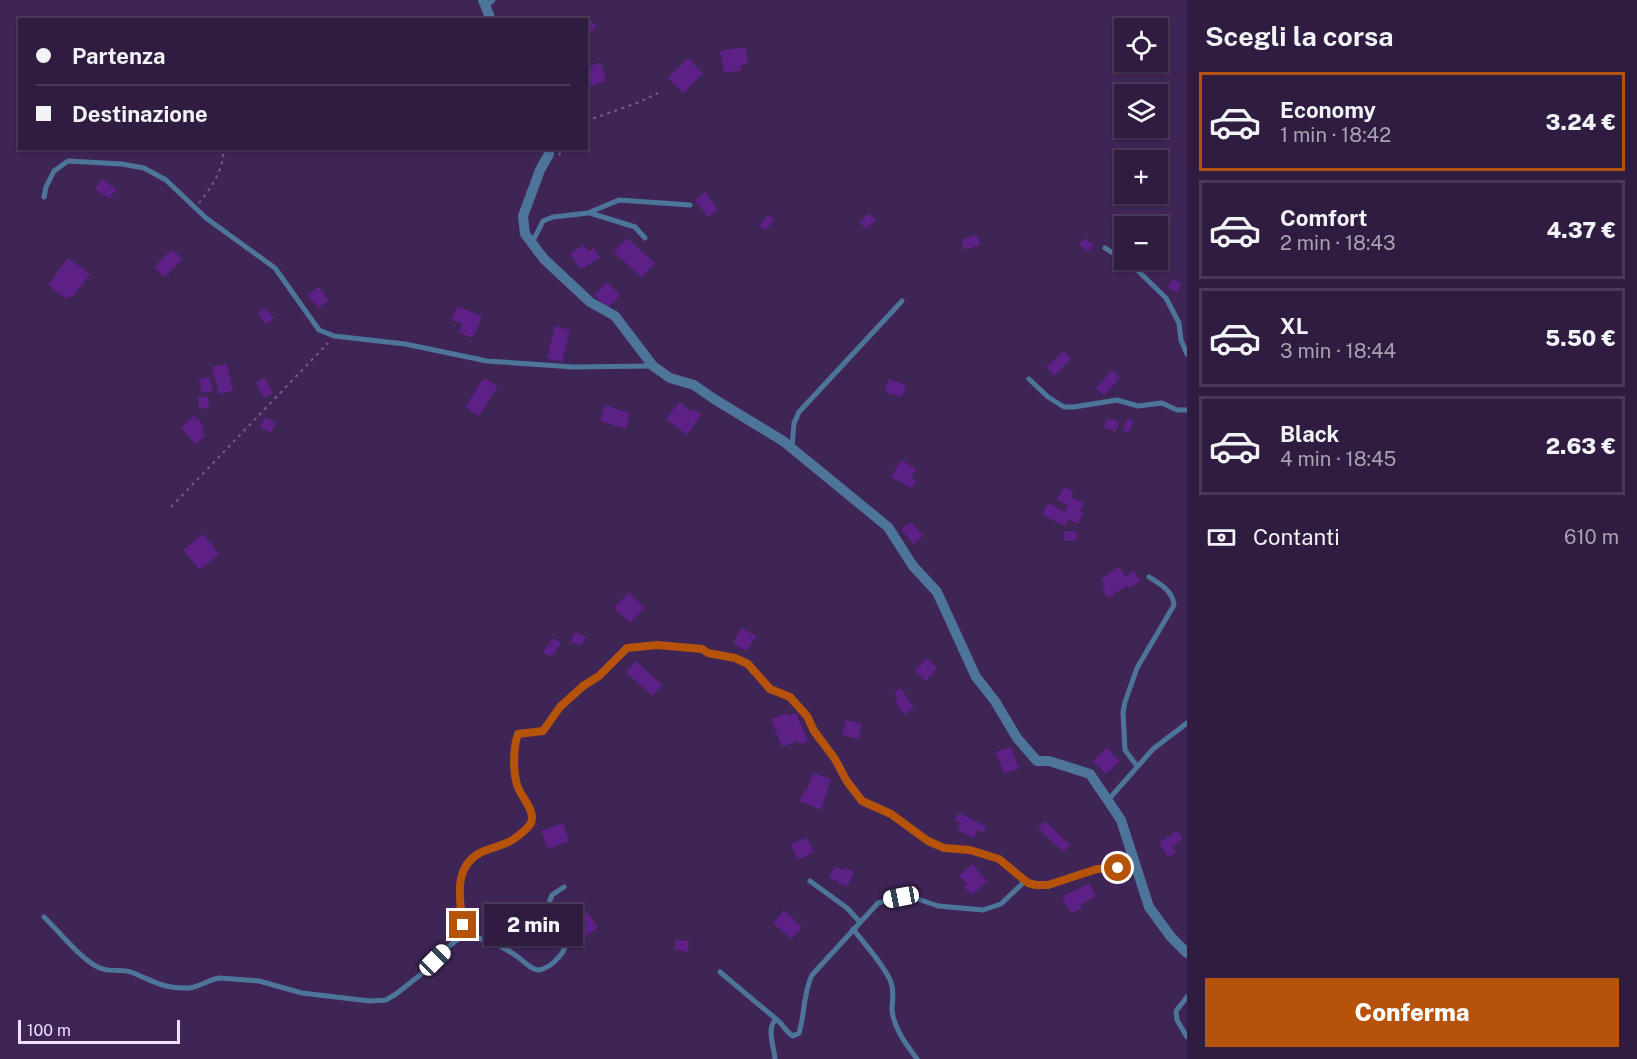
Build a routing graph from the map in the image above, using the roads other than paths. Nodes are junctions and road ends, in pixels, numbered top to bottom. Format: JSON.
{"nodes":[{"id":1,"x":487,"y":2,"type":"edge"},
{"id":2,"x":491,"y":18,"type":"edge"},
{"id":3,"x":548,"y":150,"type":"edge"},
{"id":4,"x":44,"y":197,"type":"dead end"},
{"id":5,"x":690,"y":205,"type":"dead end"},
{"id":6,"x":588,"y":213,"type":"junction"},
{"id":7,"x":645,"y":238,"type":"dead end"},
{"id":8,"x":532,"y":243,"type":"junction"},
{"id":9,"x":1105,"y":248,"type":"dead end"},
{"id":10,"x":902,"y":301,"type":"dead end"},
{"id":11,"x":1187,"y":354,"type":"edge"},
{"id":12,"x":653,"y":366,"type":"junction"},
{"id":13,"x":1029,"y":379,"type":"dead end"},
{"id":14,"x":1187,"y":410,"type":"edge"},
{"id":15,"x":792,"y":449,"type":"junction"},
{"id":16,"x":1149,"y":577,"type":"dead end"},
{"id":17,"x":1187,"y":723,"type":"edge"},
{"id":18,"x":1137,"y":766,"type":"junction"},
{"id":19,"x":1108,"y":800,"type":"junction"},
{"id":20,"x":1136,"y":867,"type":"junction"},
{"id":21,"x":810,"y":881,"type":"dead end"},
{"id":22,"x":1025,"y":881,"type":"junction"},
{"id":23,"x":564,"y":887,"type":"dead end"},
{"id":24,"x":44,"y":917,"type":"dead end"},
{"id":25,"x":860,"y":922,"type":"junction"},
{"id":26,"x":853,"y":929,"type":"junction"},
{"id":27,"x":465,"y":937,"type":"junction"},
{"id":28,"x":1187,"y":953,"type":"edge"},
{"id":29,"x":720,"y":972,"type":"dead end"},
{"id":30,"x":1187,"y":997,"type":"edge"},
{"id":31,"x":776,"y":1019,"type":"junction"},
{"id":32,"x":1187,"y":1037,"type":"edge"},
{"id":33,"x":775,"y":1059,"type":"edge"},
{"id":34,"x":917,"y":1059,"type":"edge"}],
"edges":[{"from":1,"to":2,"type":"street"},
{"from":3,"to":8,"type":"street"},
{"from":4,"to":12,"type":"lane"},
{"from":5,"to":6,"type":"lane"},
{"from":6,"to":7,"type":"lane"},
{"from":6,"to":8,"type":"lane"},
{"from":8,"to":12,"type":"street"},
{"from":9,"to":11,"type":"lane"},
{"from":10,"to":15,"type":"lane"},
{"from":12,"to":15,"type":"street"},
{"from":13,"to":14,"type":"lane"},
{"from":15,"to":19,"type":"street"},
{"from":16,"to":18,"type":"lane"},
{"from":17,"to":18,"type":"lane"},
{"from":18,"to":19,"type":"lane"},
{"from":19,"to":20,"type":"street"},
{"from":20,"to":22,"type":"lane"},
{"from":20,"to":28,"type":"street"},
{"from":21,"to":25,"type":"lane"},
{"from":22,"to":25,"type":"lane"},
{"from":22,"to":27,"type":"lane"},
{"from":23,"to":27,"type":"lane"},
{"from":24,"to":27,"type":"lane"},
{"from":25,"to":26,"type":"lane"},
{"from":26,"to":31,"type":"lane"},
{"from":26,"to":34,"type":"lane"},
{"from":29,"to":31,"type":"lane"},
{"from":30,"to":32,"type":"lane"},
{"from":31,"to":33,"type":"lane"}]}
